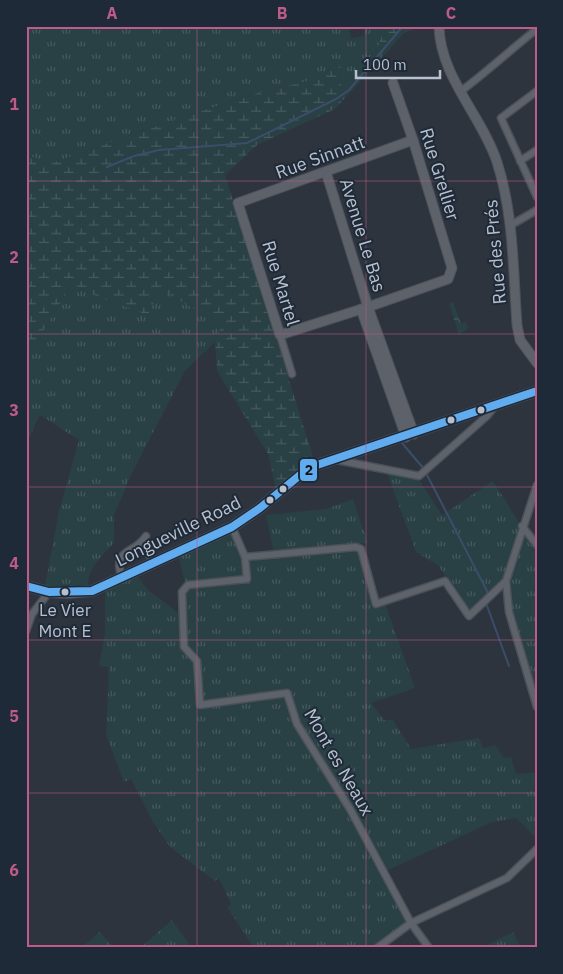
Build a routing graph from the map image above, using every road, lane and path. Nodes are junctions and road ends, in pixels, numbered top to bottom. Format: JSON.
{"nodes":[{"id":1,"x":439,"y":26,"type":"edge"},
{"id":2,"x":537,"y":30,"type":"edge"},
{"id":3,"x":393,"y":83,"type":"dead end"},
{"id":4,"x":461,"y":90,"type":"junction"},
{"id":5,"x":537,"y":91,"type":"edge"},
{"id":6,"x":413,"y":140,"type":"junction"},
{"id":7,"x":537,"y":150,"type":"edge"},
{"id":8,"x":520,"y":161,"type":"junction"},
{"id":9,"x":326,"y":172,"type":"junction"},
{"id":10,"x":537,"y":196,"type":"edge"},
{"id":11,"x":238,"y":203,"type":"joint"},
{"id":12,"x":537,"y":210,"type":"edge"},
{"id":13,"x":512,"y":225,"type":"junction"},
{"id":14,"x":365,"y":308,"type":"junction"},
{"id":15,"x":280,"y":336,"type":"junction"},
{"id":16,"x":537,"y":363,"type":"edge"},
{"id":17,"x":292,"y":374,"type":"dead end"},
{"id":18,"x":537,"y":392,"type":"edge"},
{"id":19,"x":494,"y":407,"type":"junction"},
{"id":20,"x":410,"y":435,"type":"junction"},
{"id":21,"x":336,"y":460,"type":"junction"},
{"id":22,"x":537,"y":485,"type":"edge"},
{"id":23,"x":522,"y":526,"type":"junction"},
{"id":24,"x":232,"y":527,"type":"junction"},
{"id":25,"x":146,"y":536,"type":"dead end"},
{"id":26,"x":142,"y":542,"type":"junction"},
{"id":27,"x":537,"y":545,"type":"edge"},
{"id":28,"x":149,"y":554,"type":"dead end"},
{"id":29,"x":245,"y":557,"type":"junction"},
{"id":30,"x":122,"y":576,"type":"junction"},
{"id":31,"x":506,"y":581,"type":"junction"},
{"id":32,"x":26,"y":586,"type":"edge"},
{"id":33,"x":49,"y":592,"type":"junction"},
{"id":34,"x":26,"y":631,"type":"edge"},
{"id":35,"x":537,"y":707,"type":"edge"},
{"id":36,"x":537,"y":848,"type":"edge"},
{"id":37,"x":411,"y":923,"type":"junction"},
{"id":38,"x":377,"y":948,"type":"edge"},
{"id":39,"x":429,"y":948,"type":"edge"}],
"edges":[{"from":1,"to":4,"type":"street","name":"Rue des Prés"},
{"from":2,"to":4,"type":"street"},
{"from":3,"to":6,"type":"street","name":"Rue Grellier"},
{"from":4,"to":13,"type":"street","name":"Rue des Prés"},
{"from":5,"to":8,"type":"street"},
{"from":6,"to":9,"type":"street","name":"Rue Sinnatt"},
{"from":6,"to":14,"type":"street","name":"Rue Grellier"},
{"from":7,"to":8,"type":"street"},
{"from":8,"to":10,"type":"street"},
{"from":9,"to":11,"type":"street","name":"Rue Sinnatt"},
{"from":9,"to":14,"type":"street","name":"Avenue Le Bas"},
{"from":11,"to":15,"type":"street","name":"Rue Martel"},
{"from":12,"to":13,"type":"street"},
{"from":13,"to":16,"type":"street","name":"Rue des Prés"},
{"from":14,"to":15,"type":"street"},
{"from":14,"to":20,"type":"street","name":"Avenue Le Bas"},
{"from":15,"to":17,"type":"street","name":"Rue Martel"},
{"from":18,"to":19,"type":"main road","name":"Longueville Road"},
{"from":19,"to":20,"type":"main road","name":"Longueville Road"},
{"from":19,"to":21,"type":"street"},
{"from":20,"to":21,"type":"main road","name":"Longueville Road"},
{"from":21,"to":24,"type":"main road","name":"Longueville Road"},
{"from":22,"to":23,"type":"street"},
{"from":23,"to":27,"type":"street"},
{"from":23,"to":31,"type":"street"},
{"from":24,"to":29,"type":"street","name":"Mont es Neaux"},
{"from":24,"to":30,"type":"main road","name":"Longueville Road"},
{"from":25,"to":26,"type":"street"},
{"from":26,"to":28,"type":"street"},
{"from":26,"to":30,"type":"street"},
{"from":29,"to":31,"type":"street"},
{"from":29,"to":37,"type":"street","name":"Mont es Neaux"},
{"from":30,"to":33,"type":"main road","name":"Longueville Road"},
{"from":31,"to":35,"type":"street"},
{"from":32,"to":33,"type":"main road","name":"Longueville Road"},
{"from":33,"to":34,"type":"street"},
{"from":36,"to":37,"type":"street"},
{"from":37,"to":38,"type":"street"},
{"from":37,"to":39,"type":"street"}]}
